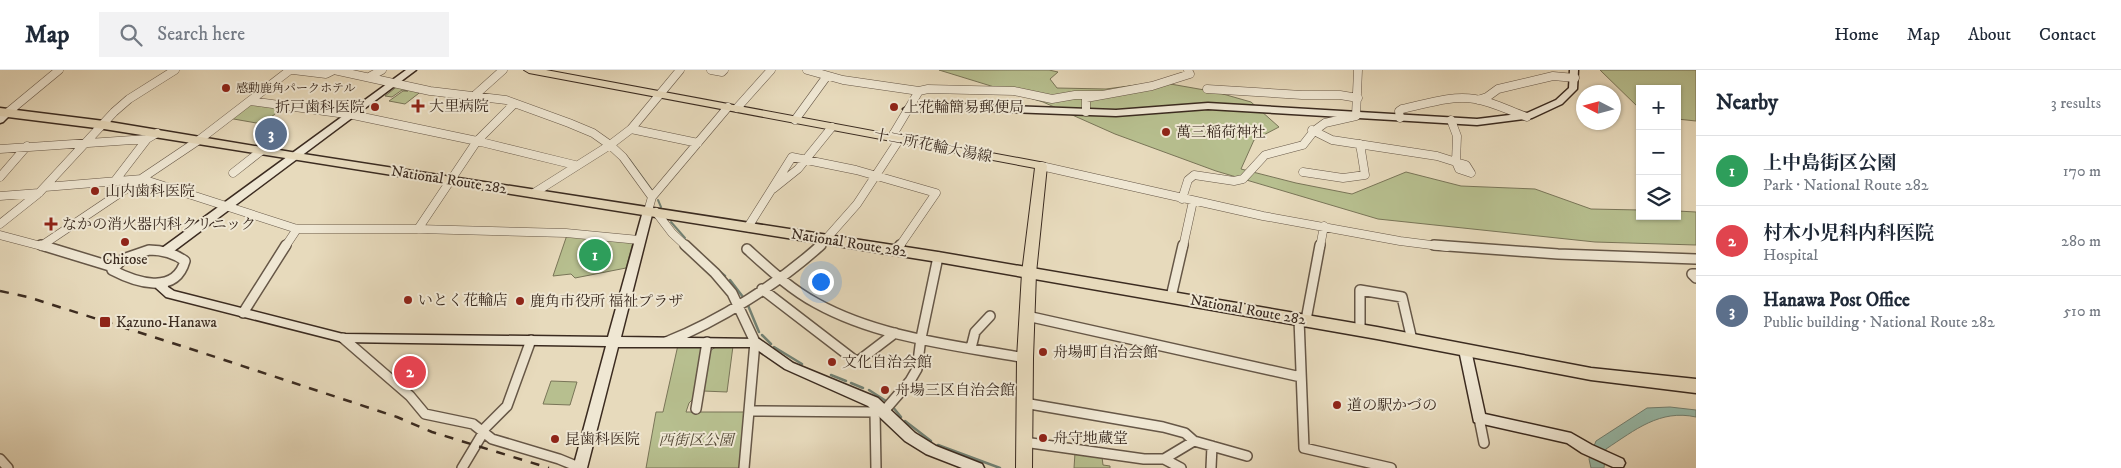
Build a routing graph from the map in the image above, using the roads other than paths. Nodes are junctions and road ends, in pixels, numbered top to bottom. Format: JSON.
{"nodes":[{"id":1,"x":59,"y":70,"type":"edge"},
{"id":2,"x":175,"y":70,"type":"edge"},
{"id":3,"x":291,"y":70,"type":"edge"},
{"id":4,"x":334,"y":70,"type":"edge"},
{"id":5,"x":382,"y":70,"type":"edge"},
{"id":6,"x":412,"y":70,"type":"edge"},
{"id":7,"x":503,"y":70,"type":"edge"},
{"id":8,"x":529,"y":70,"type":"edge"},
{"id":9,"x":680,"y":70,"type":"edge"},
{"id":10,"x":711,"y":70,"type":"edge"},
{"id":11,"x":724,"y":70,"type":"edge"},
{"id":12,"x":771,"y":70,"type":"edge"},
{"id":13,"x":806,"y":70,"type":"edge"},
{"id":14,"x":1188,"y":70,"type":"edge"},
{"id":15,"x":1358,"y":70,"type":"edge"},
{"id":16,"x":1549,"y":70,"type":"edge"},
{"id":17,"x":558,"y":72,"type":"edge"},
{"id":18,"x":1574,"y":74,"type":"edge"},
{"id":19,"x":370,"y":76,"type":"junction"},
{"id":20,"x":828,"y":76,"type":"junction"},
{"id":21,"x":1562,"y":76,"type":"junction"},
{"id":22,"x":396,"y":83,"type":"junction"},
{"id":23,"x":1207,"y":89,"type":"dead end"},
{"id":24,"x":920,"y":91,"type":"junction"},
{"id":25,"x":659,"y":94,"type":"junction"},
{"id":26,"x":476,"y":95,"type":"junction"},
{"id":27,"x":1103,"y":95,"type":"junction"},
{"id":28,"x":1358,"y":98,"type":"junction"},
{"id":29,"x":250,"y":100,"type":"junction"},
{"id":30,"x":1478,"y":100,"type":"junction"},
{"id":31,"x":514,"y":104,"type":"junction"},
{"id":32,"x":732,"y":108,"type":"junction"},
{"id":33,"x":908,"y":109,"type":"junction"},
{"id":34,"x":1086,"y":112,"type":"junction"},
{"id":35,"x":2,"y":115,"type":"edge"},
{"id":36,"x":353,"y":115,"type":"junction"},
{"id":37,"x":1356,"y":116,"type":"junction"},
{"id":38,"x":1527,"y":116,"type":"junction"},
{"id":39,"x":1400,"y":118,"type":"junction"},
{"id":40,"x":796,"y":120,"type":"junction"},
{"id":41,"x":1451,"y":120,"type":"junction"},
{"id":42,"x":104,"y":125,"type":"junction"},
{"id":43,"x":832,"y":127,"type":"junction"},
{"id":44,"x":631,"y":129,"type":"junction"},
{"id":45,"x":1312,"y":130,"type":"junction"},
{"id":46,"x":152,"y":136,"type":"junction"},
{"id":47,"x":895,"y":139,"type":"junction"},
{"id":48,"x":199,"y":140,"type":"junction"},
{"id":49,"x":477,"y":141,"type":"junction"},
{"id":50,"x":88,"y":142,"type":"junction"},
{"id":51,"x":698,"y":143,"type":"junction"},
{"id":52,"x":1360,"y":144,"type":"junction"},
{"id":53,"x":610,"y":145,"type":"junction"},
{"id":54,"x":27,"y":146,"type":"junction"},
{"id":55,"x":0,"y":149,"type":"edge"},
{"id":56,"x":261,"y":151,"type":"junction"},
{"id":57,"x":296,"y":157,"type":"junction"},
{"id":58,"x":807,"y":160,"type":"junction"},
{"id":59,"x":575,"y":165,"type":"junction"},
{"id":60,"x":1041,"y":166,"type":"junction"},
{"id":61,"x":1303,"y":172,"type":"dead end"},
{"id":62,"x":232,"y":173,"type":"dead end"},
{"id":63,"x":878,"y":176,"type":"junction"},
{"id":64,"x":0,"y":178,"type":"edge"},
{"id":65,"x":142,"y":179,"type":"junction"},
{"id":66,"x":449,"y":179,"type":"junction"},
{"id":67,"x":114,"y":182,"type":"junction"},
{"id":68,"x":42,"y":190,"type":"junction"},
{"id":69,"x":770,"y":191,"type":"junction"},
{"id":70,"x":534,"y":193,"type":"junction"},
{"id":71,"x":0,"y":196,"type":"edge"},
{"id":72,"x":1182,"y":199,"type":"junction"},
{"id":73,"x":1193,"y":201,"type":"junction"},
{"id":74,"x":228,"y":206,"type":"junction"},
{"id":75,"x":652,"y":207,"type":"junction"},
{"id":76,"x":0,"y":224,"type":"edge"},
{"id":77,"x":1324,"y":226,"type":"junction"},
{"id":78,"x":748,"y":227,"type":"junction"},
{"id":79,"x":297,"y":229,"type":"junction"},
{"id":80,"x":418,"y":229,"type":"junction"},
{"id":81,"x":0,"y":235,"type":"edge"},
{"id":82,"x":639,"y":240,"type":"junction"},
{"id":83,"x":826,"y":240,"type":"junction"},
{"id":84,"x":41,"y":246,"type":"junction"},
{"id":85,"x":747,"y":248,"type":"dead end"},
{"id":86,"x":897,"y":250,"type":"junction"},
{"id":87,"x":166,"y":252,"type":"junction"},
{"id":88,"x":938,"y":256,"type":"junction"},
{"id":89,"x":1696,"y":259,"type":"edge"},
{"id":90,"x":113,"y":267,"type":"junction"},
{"id":91,"x":1029,"y":273,"type":"junction"},
{"id":92,"x":1696,"y":274,"type":"edge"},
{"id":93,"x":778,"y":277,"type":"junction"},
{"id":94,"x":1696,"y":278,"type":"edge"},
{"id":95,"x":163,"y":284,"type":"junction"},
{"id":96,"x":762,"y":289,"type":"junction"},
{"id":97,"x":1171,"y":297,"type":"junction"},
{"id":98,"x":737,"y":306,"type":"junction"},
{"id":99,"x":243,"y":313,"type":"junction"},
{"id":100,"x":990,"y":316,"type":"dead end"},
{"id":101,"x":1027,"y":316,"type":"junction"},
{"id":102,"x":1302,"y":320,"type":"junction"},
{"id":103,"x":1360,"y":330,"type":"junction"},
{"id":104,"x":895,"y":333,"type":"junction"},
{"id":105,"x":343,"y":338,"type":"junction"},
{"id":106,"x":921,"y":338,"type":"junction"},
{"id":107,"x":532,"y":340,"type":"junction"},
{"id":108,"x":1412,"y":340,"type":"junction"},
{"id":109,"x":612,"y":342,"type":"junction"},
{"id":110,"x":664,"y":342,"type":"junction"},
{"id":111,"x":707,"y":342,"type":"junction"},
{"id":112,"x":755,"y":342,"type":"junction"},
{"id":113,"x":971,"y":348,"type":"junction"},
{"id":114,"x":1465,"y":350,"type":"junction"},
{"id":115,"x":1025,"y":358,"type":"junction"},
{"id":116,"x":1301,"y":377,"type":"junction"},
{"id":117,"x":1696,"y":386,"type":"edge"},
{"id":118,"x":1024,"y":403,"type":"junction"},
{"id":119,"x":696,"y":409,"type":"dead end"},
{"id":120,"x":750,"y":411,"type":"junction"},
{"id":121,"x":879,"y":411,"type":"junction"},
{"id":122,"x":1479,"y":418,"type":"junction"},
{"id":123,"x":483,"y":432,"type":"junction"},
{"id":124,"x":1194,"y":441,"type":"junction"},
{"id":125,"x":1024,"y":442,"type":"junction"},
{"id":126,"x":1484,"y":443,"type":"dead end"},
{"id":127,"x":1212,"y":446,"type":"junction"},
{"id":128,"x":1247,"y":456,"type":"dead end"},
{"id":129,"x":0,"y":459,"type":"edge"},
{"id":130,"x":1164,"y":459,"type":"junction"},
{"id":131,"x":1614,"y":462,"type":"dead end"},
{"id":132,"x":8,"y":468,"type":"edge"},
{"id":133,"x":462,"y":468,"type":"edge"},
{"id":134,"x":580,"y":468,"type":"edge"},
{"id":135,"x":744,"y":468,"type":"edge"},
{"id":136,"x":876,"y":468,"type":"edge"},
{"id":137,"x":977,"y":468,"type":"edge"},
{"id":138,"x":1024,"y":468,"type":"edge"},
{"id":139,"x":1181,"y":468,"type":"edge"},
{"id":140,"x":1211,"y":468,"type":"edge"},
{"id":141,"x":1391,"y":468,"type":"edge"}],
"edges":[{"from":1,"to":35,"type":"street"},
{"from":2,"to":42,"type":"street"},
{"from":3,"to":4,"type":"street"},
{"from":3,"to":29,"type":"street"},
{"from":4,"to":19,"type":"street"},
{"from":5,"to":19,"type":"street"},
{"from":6,"to":22,"type":"street"},
{"from":7,"to":26,"type":"street"},
{"from":8,"to":17,"type":"main road","name":"十二所花輪大湯線"},
{"from":9,"to":25,"type":"street"},
{"from":10,"to":11,"type":"street"},
{"from":12,"to":32,"type":"street"},
{"from":13,"to":20,"type":"street"},
{"from":14,"to":27,"type":"street"},
{"from":15,"to":28,"type":"street"},
{"from":16,"to":21,"type":"street"},
{"from":17,"to":25,"type":"main road","name":"十二所花輪大湯線"},
{"from":18,"to":21,"type":"street"},
{"from":18,"to":38,"type":"street"},
{"from":19,"to":22,"type":"street"},
{"from":20,"to":24,"type":"street"},
{"from":20,"to":40,"type":"street"},
{"from":21,"to":30,"type":"street"},
{"from":22,"to":26,"type":"street"},
{"from":22,"to":36,"type":"street"},
{"from":23,"to":28,"type":"street"},
{"from":24,"to":27,"type":"street"},
{"from":24,"to":33,"type":"street"},
{"from":25,"to":32,"type":"main road","name":"十二所花輪大湯線"},
{"from":25,"to":44,"type":"street"},
{"from":26,"to":31,"type":"street"},
{"from":27,"to":34,"type":"street"},
{"from":28,"to":37,"type":"street"},
{"from":29,"to":36,"type":"street"},
{"from":29,"to":48,"type":"street"},
{"from":30,"to":38,"type":"street"},
{"from":30,"to":39,"type":"street"},
{"from":31,"to":49,"type":"street"},
{"from":31,"to":53,"type":"street"},
{"from":32,"to":40,"type":"main road","name":"十二所花輪大湯線"},
{"from":32,"to":51,"type":"street"},
{"from":33,"to":34,"type":"street"},
{"from":33,"to":47,"type":"street"},
{"from":34,"to":37,"type":"street"},
{"from":35,"to":42,"type":"highway","name":"National Route 282"},
{"from":36,"to":49,"type":"street"},
{"from":36,"to":57,"type":"street"},
{"from":37,"to":39,"type":"street"},
{"from":37,"to":45,"type":"street"},
{"from":38,"to":41,"type":"street"},
{"from":39,"to":41,"type":"street"},
{"from":40,"to":43,"type":"main road","name":"十二所花輪大湯線"},
{"from":41,"to":52,"type":"street"},
{"from":42,"to":46,"type":"highway","name":"National Route 282"},
{"from":42,"to":50,"type":"street"},
{"from":43,"to":47,"type":"main road","name":"十二所花輪大湯線"},
{"from":43,"to":58,"type":"street"},
{"from":44,"to":51,"type":"street"},
{"from":44,"to":53,"type":"street"},
{"from":45,"to":52,"type":"street"},
{"from":45,"to":72,"type":"street"},
{"from":46,"to":48,"type":"highway","name":"National Route 282"},
{"from":46,"to":50,"type":"street"},
{"from":46,"to":67,"type":"street"},
{"from":47,"to":60,"type":"main road","name":"十二所花輪大湯線"},
{"from":47,"to":63,"type":"street"},
{"from":48,"to":56,"type":"highway","name":"National Route 282"},
{"from":48,"to":65,"type":"street"},
{"from":49,"to":59,"type":"street"},
{"from":49,"to":66,"type":"street"},
{"from":50,"to":54,"type":"street"},
{"from":50,"to":68,"type":"street"},
{"from":51,"to":75,"type":"street"},
{"from":52,"to":61,"type":"street"},
{"from":53,"to":59,"type":"street"},
{"from":53,"to":75,"type":"street"},
{"from":54,"to":55,"type":"street"},
{"from":54,"to":64,"type":"street"},
{"from":56,"to":57,"type":"highway","name":"National Route 282"},
{"from":56,"to":62,"type":"street"},
{"from":57,"to":66,"type":"highway","name":"National Route 282"},
{"from":57,"to":74,"type":"street"},
{"from":58,"to":63,"type":"street"},
{"from":58,"to":69,"type":"street"},
{"from":58,"to":69,"type":"street"},
{"from":59,"to":70,"type":"street"},
{"from":60,"to":72,"type":"street"},
{"from":60,"to":91,"type":"main road"},
{"from":63,"to":83,"type":"street"},
{"from":63,"to":86,"type":"street"},
{"from":65,"to":67,"type":"street"},
{"from":65,"to":74,"type":"street"},
{"from":65,"to":84,"type":"street"},
{"from":66,"to":70,"type":"highway","name":"National Route 282"},
{"from":66,"to":80,"type":"street"},
{"from":67,"to":68,"type":"street"},
{"from":68,"to":71,"type":"street"},
{"from":68,"to":76,"type":"street"},
{"from":69,"to":78,"type":"street"},
{"from":70,"to":75,"type":"highway","name":"National Route 282"},
{"from":72,"to":73,"type":"street"},
{"from":73,"to":77,"type":"street"},
{"from":73,"to":97,"type":"street"},
{"from":74,"to":79,"type":"street"},
{"from":74,"to":87,"type":"street"},
{"from":75,"to":78,"type":"highway","name":"National Route 282"},
{"from":75,"to":82,"type":"street"},
{"from":75,"to":98,"type":"street"},
{"from":77,"to":89,"type":"street"},
{"from":77,"to":102,"type":"street"},
{"from":78,"to":83,"type":"highway","name":"National Route 282"},
{"from":79,"to":80,"type":"street"},
{"from":79,"to":99,"type":"street"},
{"from":80,"to":82,"type":"street"},
{"from":81,"to":84,"type":"street"},
{"from":82,"to":109,"type":"street"},
{"from":83,"to":86,"type":"highway","name":"National Route 282"},
{"from":83,"to":93,"type":"street"},
{"from":84,"to":90,"type":"street"},
{"from":85,"to":93,"type":"street"},
{"from":86,"to":88,"type":"highway","name":"National Route 282"},
{"from":87,"to":90,"type":"street"},
{"from":87,"to":95,"type":"street"},
{"from":88,"to":91,"type":"highway","name":"National Route 282"},
{"from":88,"to":106,"type":"street"},
{"from":90,"to":95,"type":"street"},
{"from":91,"to":97,"type":"highway","name":"National Route 282"},
{"from":91,"to":101,"type":"main road"},
{"from":92,"to":94,"type":"street"},
{"from":93,"to":96,"type":"street"},
{"from":93,"to":104,"type":"street"},
{"from":95,"to":99,"type":"street"},
{"from":96,"to":98,"type":"street"},
{"from":96,"to":104,"type":"street"},
{"from":97,"to":102,"type":"highway","name":"National Route 282"},
{"from":98,"to":110,"type":"street"},
{"from":98,"to":112,"type":"street"},
{"from":99,"to":105,"type":"street"},
{"from":100,"to":113,"type":"street"},
{"from":101,"to":115,"type":"main road"},
{"from":101,"to":116,"type":"street"},
{"from":102,"to":103,"type":"highway","name":"National Route 282"},
{"from":102,"to":116,"type":"street"},
{"from":103,"to":108,"type":"highway","name":"National Route 282"},
{"from":103,"to":108,"type":"street"},
{"from":104,"to":106,"type":"street"},
{"from":105,"to":107,"type":"street"},
{"from":105,"to":123,"type":"street"},
{"from":106,"to":113,"type":"street"},
{"from":106,"to":121,"type":"street"},
{"from":107,"to":109,"type":"street"},
{"from":107,"to":123,"type":"street"},
{"from":108,"to":114,"type":"highway","name":"National Route 282"},
{"from":109,"to":110,"type":"street"},
{"from":109,"to":134,"type":"street"},
{"from":110,"to":111,"type":"street"},
{"from":111,"to":112,"type":"street"},
{"from":111,"to":119,"type":"street"},
{"from":112,"to":120,"type":"street"},
{"from":112,"to":121,"type":"street"},
{"from":113,"to":115,"type":"street"},
{"from":114,"to":117,"type":"highway","name":"National Route 282"},
{"from":114,"to":122,"type":"street"},
{"from":115,"to":118,"type":"main road"},
{"from":116,"to":141,"type":"street"},
{"from":118,"to":124,"type":"street"},
{"from":118,"to":125,"type":"main road"},
{"from":120,"to":121,"type":"street"},
{"from":120,"to":135,"type":"street"},
{"from":121,"to":136,"type":"street"},
{"from":121,"to":137,"type":"street"},
{"from":122,"to":126,"type":"street"},
{"from":122,"to":131,"type":"street"},
{"from":123,"to":133,"type":"street"},
{"from":123,"to":134,"type":"street"},
{"from":124,"to":127,"type":"street"},
{"from":124,"to":130,"type":"street"},
{"from":125,"to":130,"type":"street"},
{"from":125,"to":138,"type":"main road"},
{"from":127,"to":128,"type":"street"},
{"from":127,"to":140,"type":"street"},
{"from":129,"to":132,"type":"street"},
{"from":130,"to":139,"type":"street"}]}
